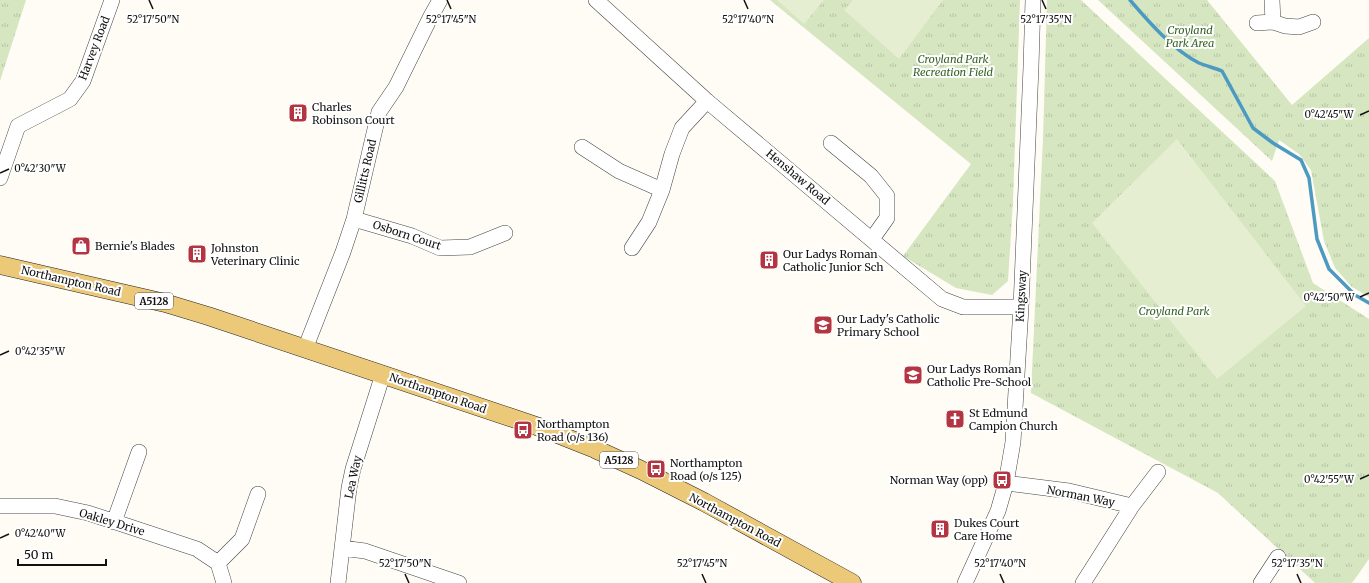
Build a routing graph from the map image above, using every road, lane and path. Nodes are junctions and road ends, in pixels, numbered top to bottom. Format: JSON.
{"nodes":[{"id":1,"x":112,"y":0,"type":"edge"},
{"id":2,"x":440,"y":0,"type":"edge"},
{"id":3,"x":596,"y":0,"type":"edge"},
{"id":4,"x":1033,"y":0,"type":"edge"},
{"id":5,"x":1272,"y":0,"type":"edge"},
{"id":6,"x":1273,"y":22,"type":"junction"},
{"id":7,"x":1314,"y":22,"type":"dead end"},
{"id":8,"x":1257,"y":23,"type":"dead end"},
{"id":9,"x":707,"y":102,"type":"junction"},
{"id":10,"x":831,"y":143,"type":"dead end"},
{"id":11,"x":582,"y":147,"type":"dead end"},
{"id":12,"x":0,"y":178,"type":"edge"},
{"id":13,"x":662,"y":190,"type":"junction"},
{"id":14,"x":354,"y":219,"type":"junction"},
{"id":15,"x":506,"y":233,"type":"dead end"},
{"id":16,"x":872,"y":239,"type":"junction"},
{"id":17,"x":632,"y":248,"type":"dead end"},
{"id":18,"x":0,"y":265,"type":"edge"},
{"id":19,"x":1021,"y":307,"type":"junction"},
{"id":20,"x":305,"y":349,"type":"junction"},
{"id":21,"x":383,"y":374,"type":"junction"},
{"id":22,"x":139,"y":452,"type":"dead end"},
{"id":23,"x":1158,"y":472,"type":"dead end"},
{"id":24,"x":1006,"y":483,"type":"junction"},
{"id":25,"x":258,"y":494,"type":"dead end"},
{"id":26,"x":0,"y":506,"type":"edge"},
{"id":27,"x":1132,"y":506,"type":"junction"},
{"id":28,"x":114,"y":522,"type":"junction"},
{"id":29,"x":342,"y":548,"type":"junction"},
{"id":30,"x":1278,"y":557,"type":"dead end"},
{"id":31,"x":218,"y":563,"type":"junction"},
{"id":32,"x":224,"y":583,"type":"edge"},
{"id":33,"x":338,"y":583,"type":"edge"},
{"id":34,"x":459,"y":583,"type":"edge"},
{"id":35,"x":852,"y":583,"type":"edge"},
{"id":36,"x":965,"y":583,"type":"edge"},
{"id":37,"x":1083,"y":583,"type":"edge"},
{"id":38,"x":1261,"y":583,"type":"edge"}],
"edges":[{"from":1,"to":12,"type":"street","name":"Harvey Road"},
{"from":2,"to":14,"type":"street","name":"Gillitts Road"},
{"from":3,"to":9,"type":"street","name":"Henshaw Road"},
{"from":4,"to":19,"type":"street","name":"Kingsway"},
{"from":5,"to":6,"type":"street"},
{"from":6,"to":7,"type":"street"},
{"from":6,"to":8,"type":"street"},
{"from":9,"to":13,"type":"street"},
{"from":9,"to":16,"type":"street","name":"Henshaw Road"},
{"from":10,"to":16,"type":"street"},
{"from":11,"to":13,"type":"street"},
{"from":13,"to":17,"type":"street"},
{"from":14,"to":15,"type":"street","name":"Osborn Court"},
{"from":14,"to":20,"type":"street","name":"Gillitts Road"},
{"from":16,"to":19,"type":"street","name":"Henshaw Road"},
{"from":18,"to":20,"type":"main road","name":"Northampton Road","number":"A5128"},
{"from":19,"to":24,"type":"street","name":"Kingsway"},
{"from":20,"to":21,"type":"main road","name":"Northampton Road","number":"A5128"},
{"from":21,"to":29,"type":"street","name":"Lea Way"},
{"from":21,"to":35,"type":"main road","name":"Northampton Road","number":"A5128"},
{"from":22,"to":28,"type":"street"},
{"from":23,"to":27,"type":"street","name":"Norman Way"},
{"from":24,"to":27,"type":"street","name":"Norman Way"},
{"from":24,"to":36,"type":"street","name":"Kingsway"},
{"from":25,"to":31,"type":"street"},
{"from":26,"to":28,"type":"street","name":"Oakley Drive"},
{"from":27,"to":37,"type":"street","name":"Norman Way"},
{"from":28,"to":31,"type":"street","name":"Oakley Drive"},
{"from":29,"to":33,"type":"street","name":"Lea Way"},
{"from":29,"to":34,"type":"street"},
{"from":30,"to":38,"type":"street"},
{"from":31,"to":32,"type":"street"}]}
